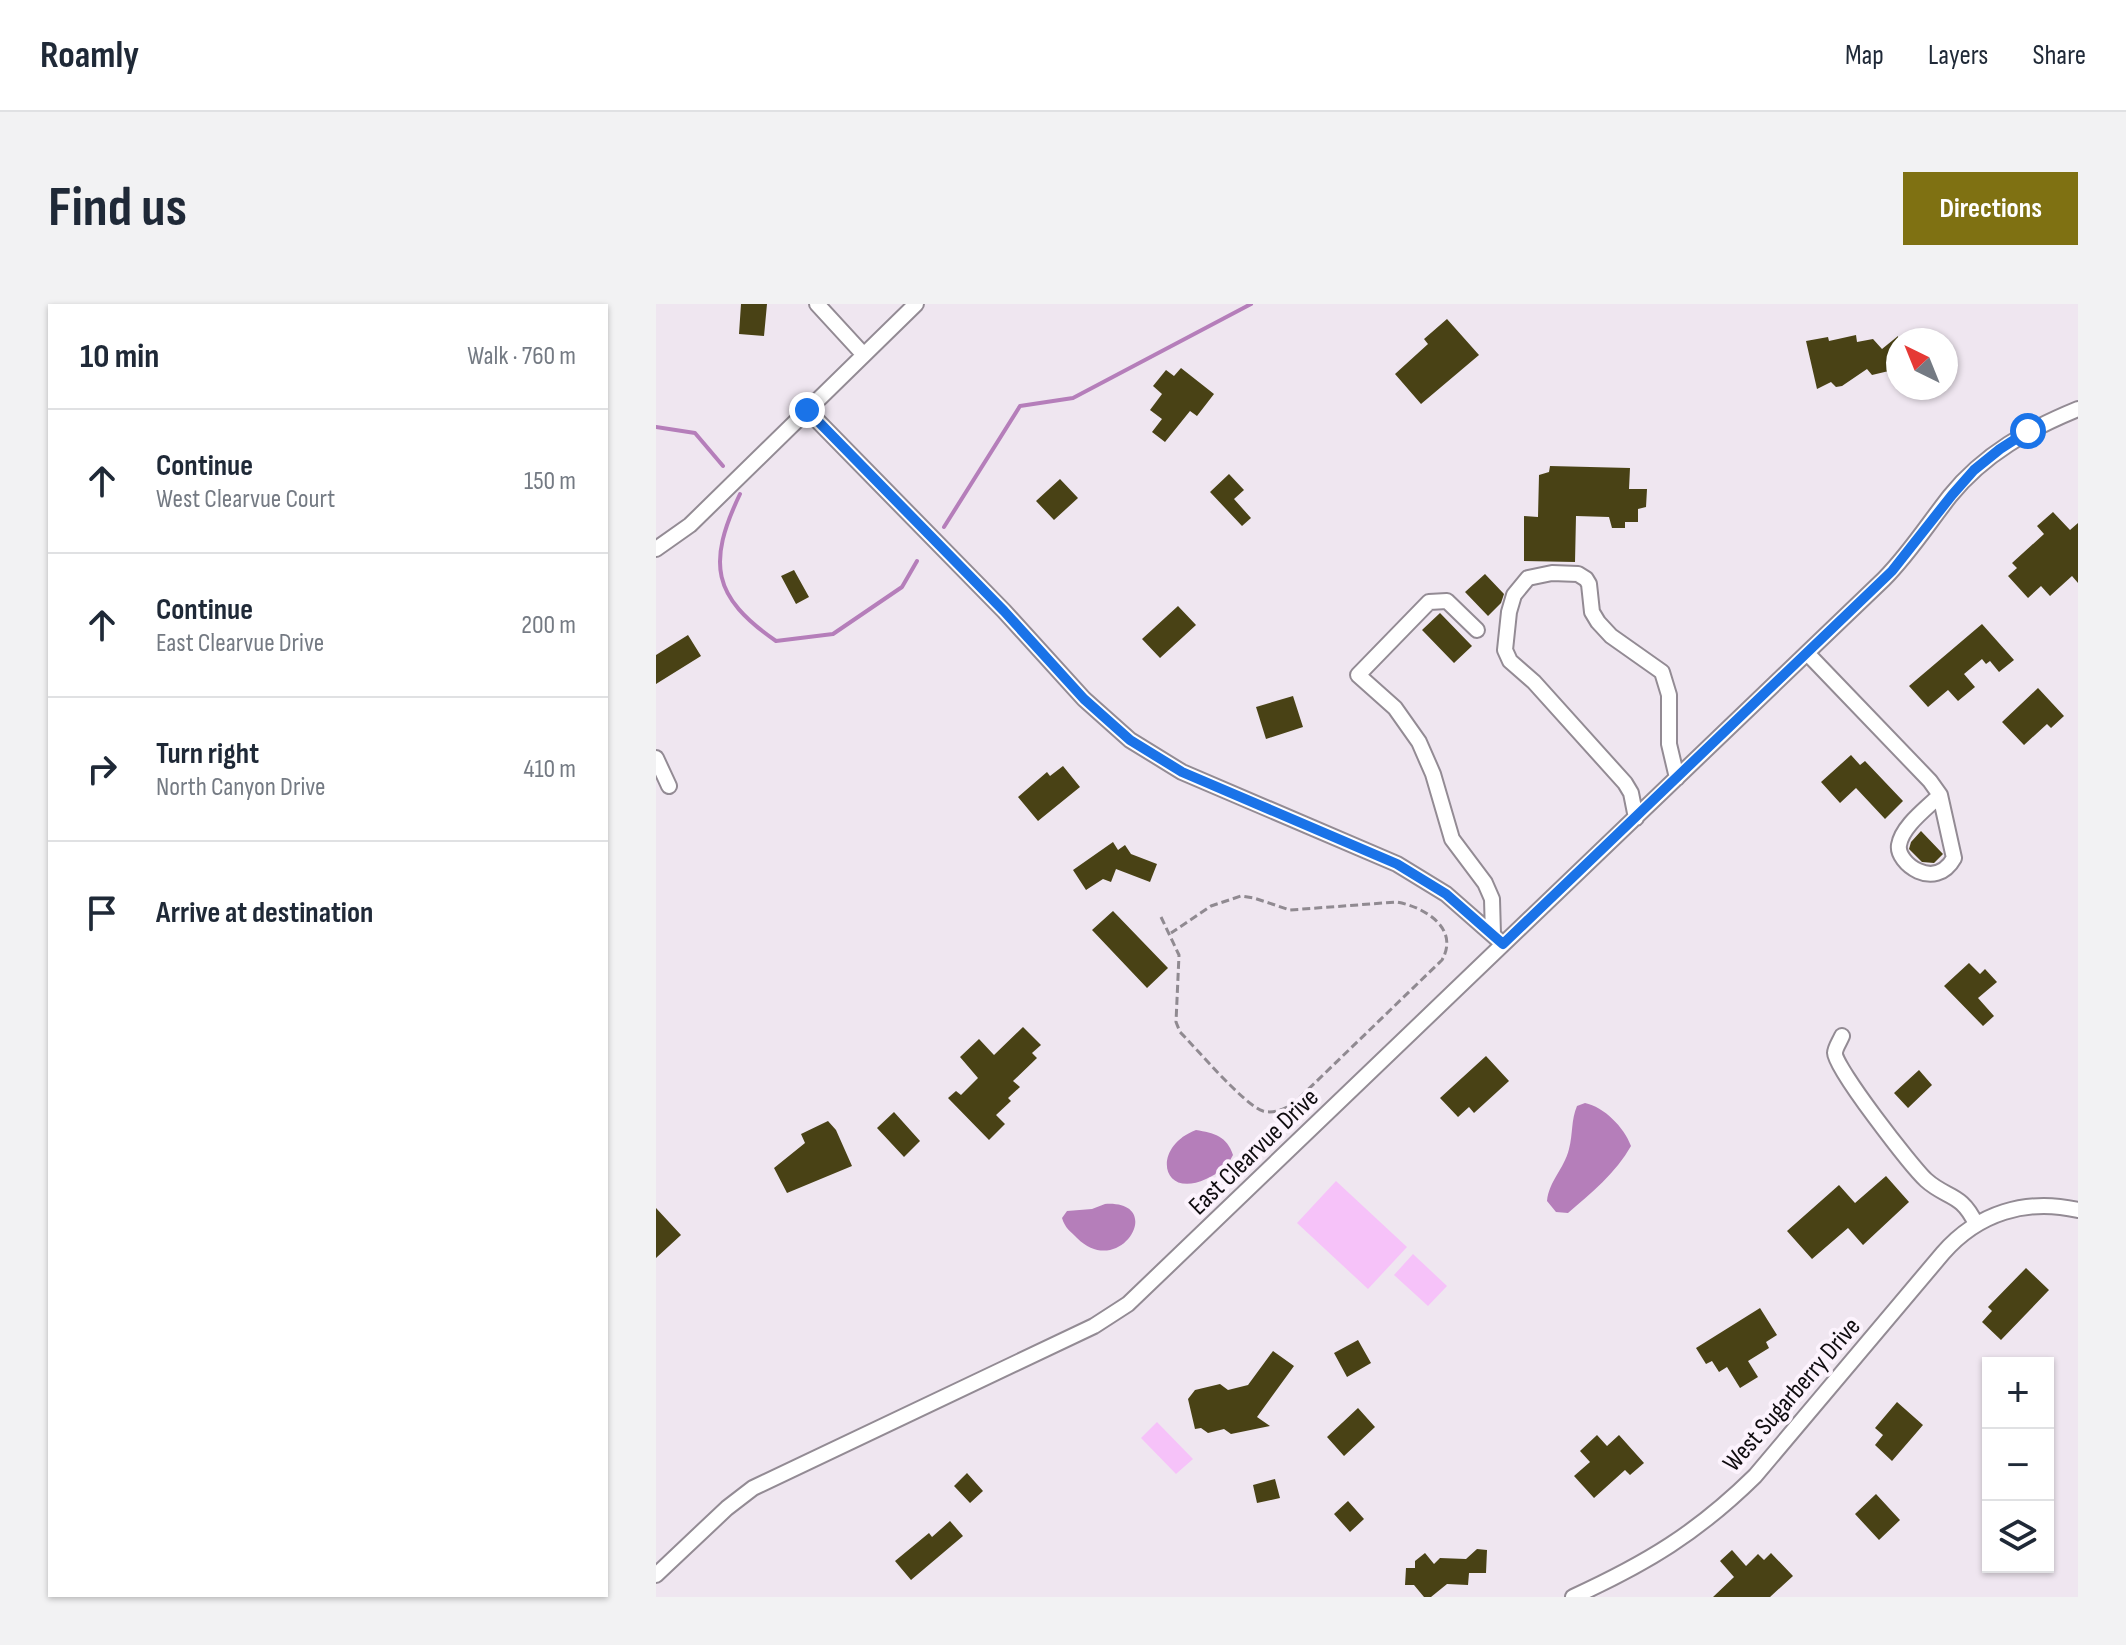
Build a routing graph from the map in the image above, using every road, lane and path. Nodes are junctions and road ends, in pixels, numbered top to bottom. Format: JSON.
{"nodes":[{"id":1,"x":817,"y":304,"type":"edge"},
{"id":2,"x":916,"y":304,"type":"edge"},
{"id":3,"x":863,"y":354,"type":"junction"},
{"id":4,"x":2078,"y":409,"type":"edge"},
{"id":5,"x":807,"y":410,"type":"junction"},
{"id":6,"x":656,"y":549,"type":"edge"},
{"id":7,"x":1477,"y":630,"type":"dead end"},
{"id":8,"x":1807,"y":653,"type":"junction"},
{"id":9,"x":656,"y":758,"type":"edge"},
{"id":10,"x":1677,"y":778,"type":"junction"},
{"id":11,"x":669,"y":786,"type":"dead end"},
{"id":12,"x":1940,"y":795,"type":"junction"},
{"id":13,"x":1636,"y":818,"type":"junction"},
{"id":14,"x":1161,"y":917,"type":"dead end"},
{"id":15,"x":1171,"y":933,"type":"junction"},
{"id":16,"x":1498,"y":940,"type":"junction"},
{"id":17,"x":1842,"y":1036,"type":"dead end"},
{"id":18,"x":2078,"y":1210,"type":"edge"},
{"id":19,"x":1976,"y":1224,"type":"junction"},
{"id":20,"x":656,"y":1575,"type":"edge"},
{"id":21,"x":1573,"y":1597,"type":"edge"}],
"edges":[{"from":1,"to":3,"type":"street"},
{"from":2,"to":3,"type":"street"},
{"from":3,"to":5,"type":"street"},
{"from":4,"to":8,"type":"street","name":"East Clearvue Drive"},
{"from":5,"to":6,"type":"street"},
{"from":5,"to":16,"type":"street"},
{"from":7,"to":16,"type":"street"},
{"from":8,"to":10,"type":"street","name":"East Clearvue Drive"},
{"from":8,"to":12,"type":"street"},
{"from":9,"to":11,"type":"street"},
{"from":10,"to":13,"type":"street","name":"East Clearvue Drive"},
{"from":10,"to":13,"type":"street"},
{"from":12,"to":12,"type":"street"},
{"from":13,"to":16,"type":"street","name":"East Clearvue Drive"},
{"from":14,"to":15,"type":"path"},
{"from":15,"to":15,"type":"path"},
{"from":16,"to":20,"type":"street","name":"East Clearvue Drive"},
{"from":17,"to":19,"type":"street"},
{"from":18,"to":19,"type":"street","name":"West Sugarberry Drive"},
{"from":19,"to":21,"type":"street","name":"West Sugarberry Drive"}]}
